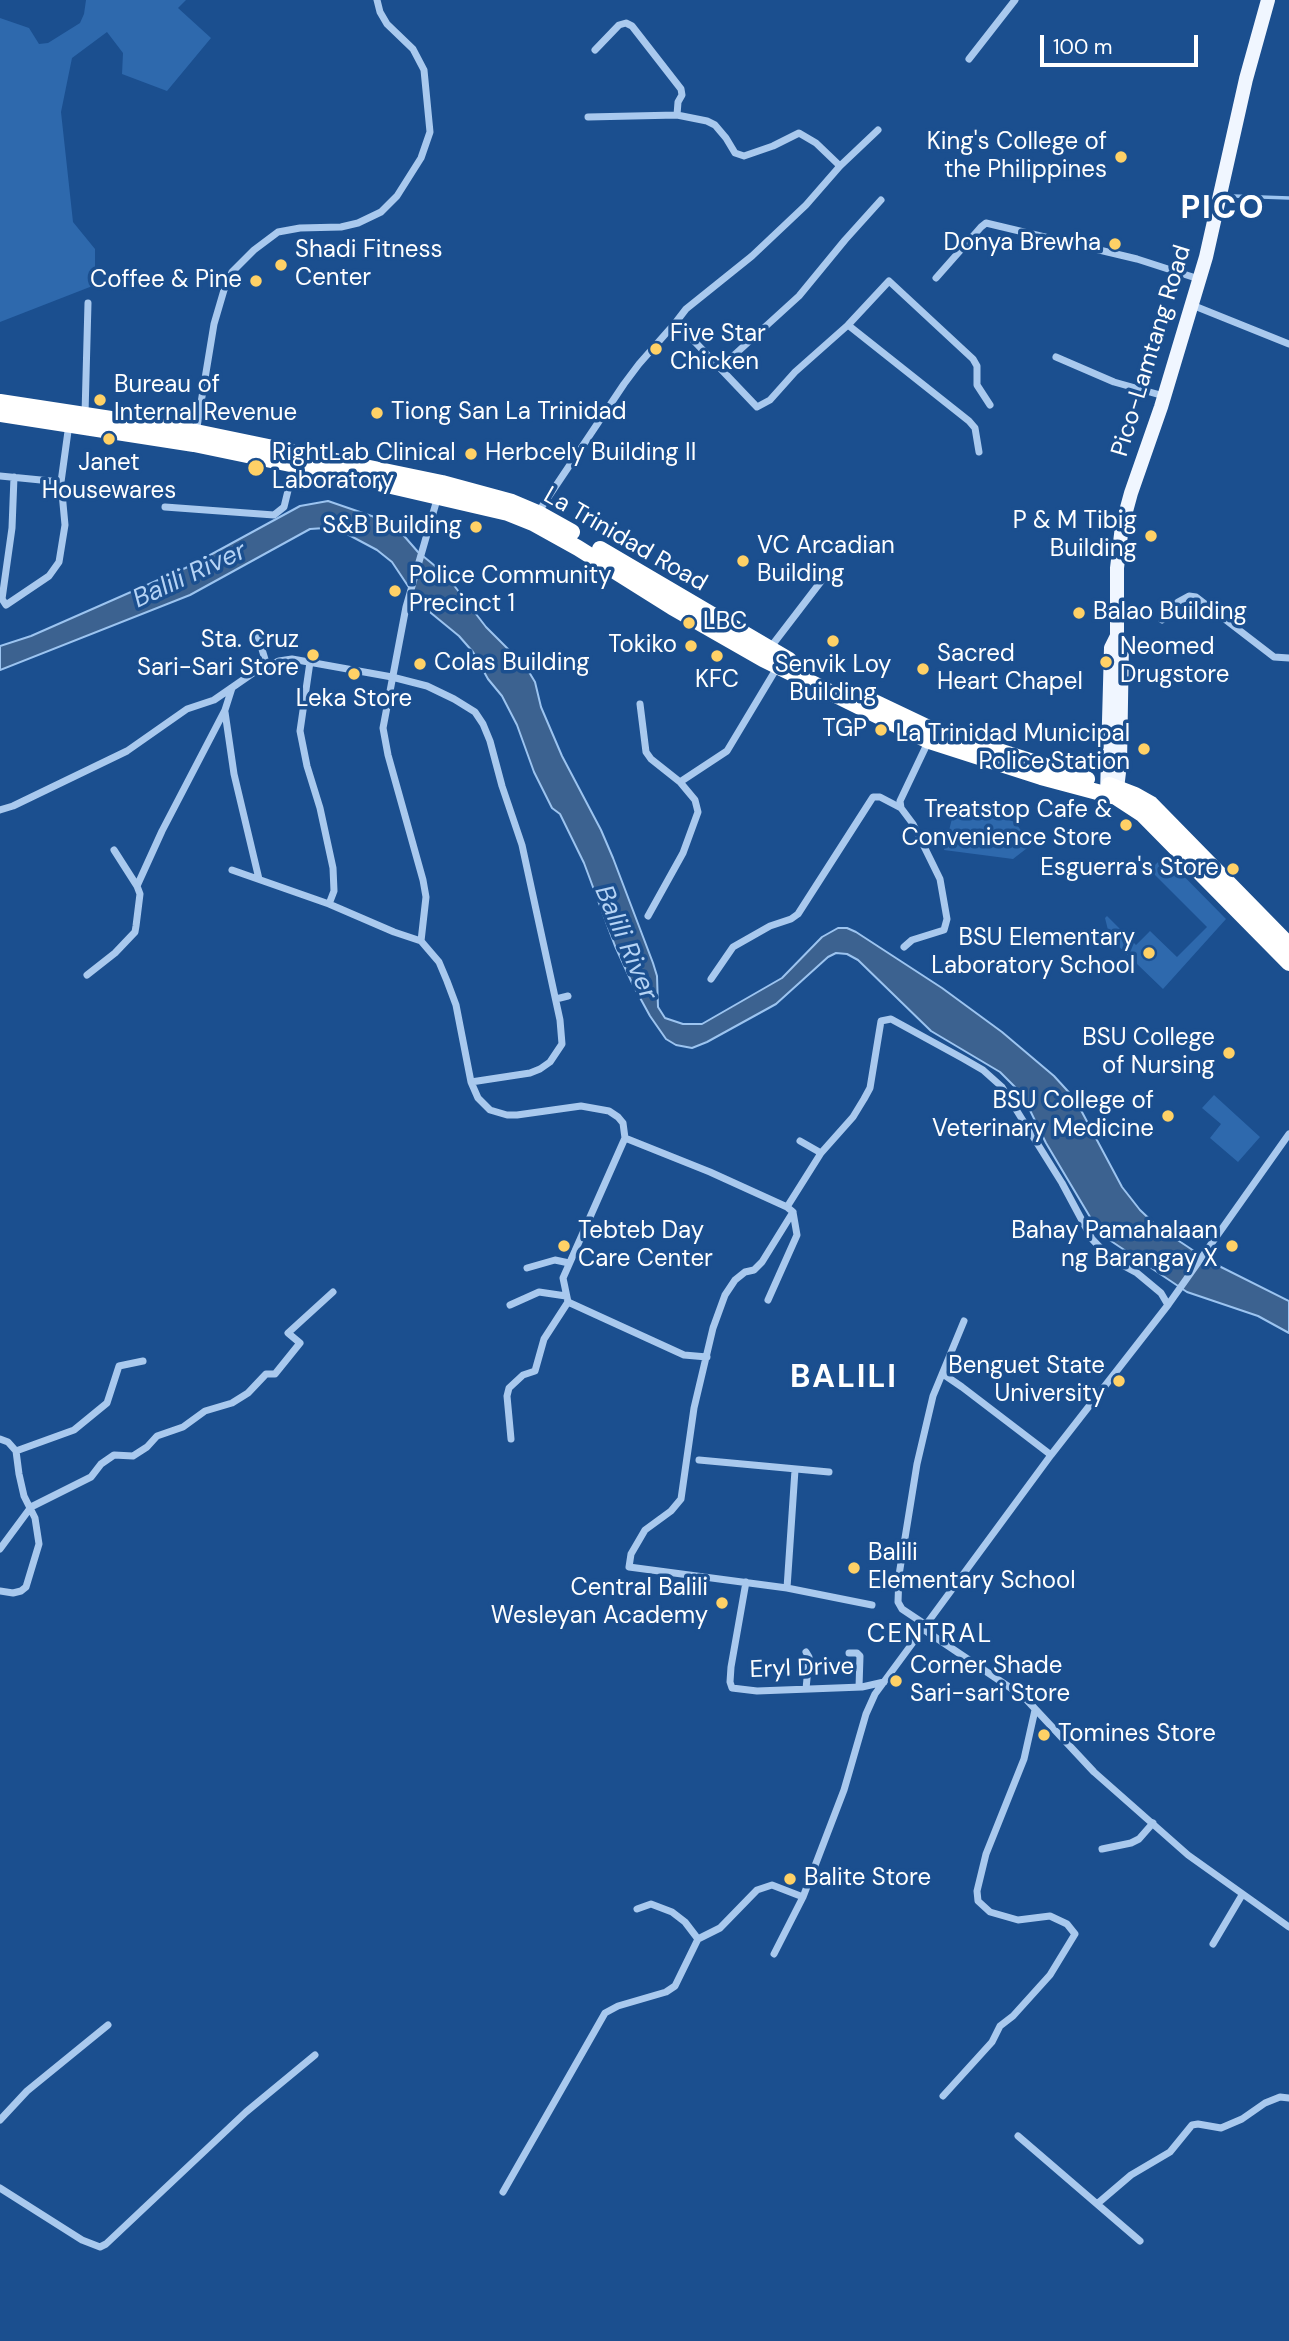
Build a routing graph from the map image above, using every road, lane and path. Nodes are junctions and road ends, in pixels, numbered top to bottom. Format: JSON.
{"nodes":[{"id":1,"x":377,"y":0,"type":"edge"},
{"id":2,"x":1015,"y":0,"type":"edge"},
{"id":3,"x":1268,"y":0,"type":"edge"},
{"id":4,"x":595,"y":50,"type":"dead end"},
{"id":5,"x":969,"y":59,"type":"dead end"},
{"id":6,"x":677,"y":115,"type":"junction"},
{"id":7,"x":588,"y":117,"type":"dead end"},
{"id":8,"x":878,"y":130,"type":"dead end"},
{"id":9,"x":840,"y":166,"type":"junction"},
{"id":10,"x":881,"y":200,"type":"dead end"},
{"id":11,"x":936,"y":278,"type":"dead end"},
{"id":12,"x":1200,"y":279,"type":"junction"},
{"id":13,"x":88,"y":303,"type":"dead end"},
{"id":14,"x":1192,"y":305,"type":"junction"},
{"id":15,"x":676,"y":322,"type":"junction"},
{"id":16,"x":848,"y":325,"type":"junction"},
{"id":17,"x":1289,"y":344,"type":"edge"},
{"id":18,"x":1056,"y":356,"type":"dead end"},
{"id":19,"x":721,"y":367,"type":"junction"},
{"id":20,"x":1165,"y":396,"type":"junction"},
{"id":21,"x":0,"y":401,"type":"edge"},
{"id":22,"x":990,"y":405,"type":"dead end"},
{"id":23,"x":0,"y":414,"type":"edge"},
{"id":24,"x":77,"y":419,"type":"junction"},
{"id":25,"x":195,"y":438,"type":"junction"},
{"id":26,"x":979,"y":452,"type":"dead end"},
{"id":27,"x":295,"y":459,"type":"junction"},
{"id":28,"x":0,"y":476,"type":"edge"},
{"id":29,"x":14,"y":477,"type":"junction"},
{"id":30,"x":61,"y":482,"type":"junction"},
{"id":31,"x":440,"y":490,"type":"junction"},
{"id":32,"x":165,"y":507,"type":"dead end"},
{"id":33,"x":535,"y":518,"type":"junction"},
{"id":34,"x":829,"y":571,"type":"dead end"},
{"id":35,"x":1162,"y":620,"type":"dead end"},
{"id":36,"x":258,"y":636,"type":"dead end"},
{"id":37,"x":766,"y":654,"type":"junction"},
{"id":38,"x":1289,"y":658,"type":"edge"},
{"id":39,"x":310,"y":663,"type":"junction"},
{"id":40,"x":267,"y":666,"type":"junction"},
{"id":41,"x":778,"y":666,"type":"junction"},
{"id":42,"x":392,"y":677,"type":"junction"},
{"id":43,"x":232,"y":688,"type":"junction"},
{"id":44,"x":640,"y":705,"type":"dead end"},
{"id":45,"x":225,"y":710,"type":"junction"},
{"id":46,"x":931,"y":736,"type":"junction"},
{"id":47,"x":680,"y":782,"type":"junction"},
{"id":48,"x":1112,"y":791,"type":"junction"},
{"id":49,"x":901,"y":808,"type":"junction"},
{"id":50,"x":2,"y":811,"type":"edge"},
{"id":51,"x":114,"y":850,"type":"dead end"},
{"id":52,"x":232,"y":870,"type":"dead end"},
{"id":53,"x":260,"y":879,"type":"junction"},
{"id":54,"x":137,"y":886,"type":"junction"},
{"id":55,"x":330,"y":904,"type":"junction"},
{"id":56,"x":648,"y":916,"type":"dead end"},
{"id":57,"x":421,"y":941,"type":"junction"},
{"id":58,"x":1289,"y":945,"type":"edge"},
{"id":59,"x":904,"y":947,"type":"dead end"},
{"id":60,"x":1289,"y":962,"type":"edge"},
{"id":61,"x":87,"y":975,"type":"dead end"},
{"id":62,"x":711,"y":979,"type":"dead end"},
{"id":63,"x":568,"y":996,"type":"dead end"},
{"id":64,"x":556,"y":999,"type":"junction"},
{"id":65,"x":471,"y":1082,"type":"junction"},
{"id":66,"x":1289,"y":1134,"type":"edge"},
{"id":67,"x":625,"y":1138,"type":"junction"},
{"id":68,"x":800,"y":1141,"type":"dead end"},
{"id":69,"x":821,"y":1153,"type":"junction"},
{"id":70,"x":790,"y":1210,"type":"junction"},
{"id":71,"x":569,"y":1263,"type":"junction"},
{"id":72,"x":527,"y":1268,"type":"dead end"},
{"id":73,"x":333,"y":1292,"type":"dead end"},
{"id":74,"x":567,"y":1299,"type":"junction"},
{"id":75,"x":768,"y":1300,"type":"dead end"},
{"id":76,"x":510,"y":1305,"type":"dead end"},
{"id":77,"x":1168,"y":1306,"type":"junction"},
{"id":78,"x":964,"y":1321,"type":"dead end"},
{"id":79,"x":707,"y":1357,"type":"junction"},
{"id":80,"x":143,"y":1361,"type":"dead end"},
{"id":81,"x":943,"y":1374,"type":"junction"},
{"id":82,"x":0,"y":1439,"type":"edge"},
{"id":83,"x":511,"y":1439,"type":"dead end"},
{"id":84,"x":16,"y":1451,"type":"junction"},
{"id":85,"x":1051,"y":1455,"type":"junction"},
{"id":86,"x":699,"y":1460,"type":"dead end"},
{"id":87,"x":795,"y":1470,"type":"junction"},
{"id":88,"x":829,"y":1472,"type":"dead end"},
{"id":89,"x":31,"y":1507,"type":"junction"},
{"id":90,"x":0,"y":1549,"type":"edge"},
{"id":91,"x":746,"y":1582,"type":"junction"},
{"id":92,"x":787,"y":1588,"type":"junction"},
{"id":93,"x":0,"y":1591,"type":"edge"},
{"id":94,"x":872,"y":1605,"type":"dead end"},
{"id":95,"x":924,"y":1627,"type":"junction"},
{"id":96,"x":806,"y":1653,"type":"dead end"},
{"id":97,"x":849,"y":1653,"type":"dead end"},
{"id":98,"x":884,"y":1682,"type":"junction"},
{"id":99,"x":859,"y":1687,"type":"junction"},
{"id":100,"x":806,"y":1689,"type":"junction"},
{"id":101,"x":1035,"y":1710,"type":"junction"},
{"id":102,"x":1153,"y":1823,"type":"junction"},
{"id":103,"x":1102,"y":1849,"type":"dead end"},
{"id":104,"x":1242,"y":1895,"type":"junction"},
{"id":105,"x":803,"y":1897,"type":"junction"},
{"id":106,"x":637,"y":1909,"type":"dead end"},
{"id":107,"x":1289,"y":1927,"type":"edge"},
{"id":108,"x":698,"y":1940,"type":"junction"},
{"id":109,"x":1213,"y":1944,"type":"dead end"},
{"id":110,"x":774,"y":1954,"type":"dead end"},
{"id":111,"x":108,"y":2025,"type":"dead end"},
{"id":112,"x":315,"y":2055,"type":"dead end"},
{"id":113,"x":943,"y":2096,"type":"dead end"},
{"id":114,"x":1289,"y":2098,"type":"edge"},
{"id":115,"x":0,"y":2120,"type":"edge"},
{"id":116,"x":1018,"y":2136,"type":"dead end"},
{"id":117,"x":0,"y":2188,"type":"edge"},
{"id":118,"x":503,"y":2192,"type":"dead end"},
{"id":119,"x":1097,"y":2204,"type":"junction"},
{"id":120,"x":1140,"y":2241,"type":"dead end"}],
"edges":[{"from":1,"to":25,"type":"street"},
{"from":2,"to":5,"type":"street"},
{"from":3,"to":12,"type":"main road","name":"Pico-Lamtang Road"},
{"from":4,"to":6,"type":"street"},
{"from":6,"to":7,"type":"street"},
{"from":6,"to":9,"type":"street"},
{"from":8,"to":9,"type":"street"},
{"from":9,"to":15,"type":"street"},
{"from":10,"to":19,"type":"street"},
{"from":11,"to":12,"type":"street"},
{"from":12,"to":14,"type":"main road","name":"Pico-Lamtang Road"},
{"from":13,"to":24,"type":"street"},
{"from":14,"to":17,"type":"street"},
{"from":14,"to":20,"type":"main road","name":"Pico-Lamtang Road"},
{"from":15,"to":19,"type":"street"},
{"from":15,"to":33,"type":"street"},
{"from":16,"to":19,"type":"street"},
{"from":16,"to":22,"type":"street"},
{"from":16,"to":26,"type":"street"},
{"from":18,"to":20,"type":"street"},
{"from":20,"to":48,"type":"main road","name":"Pico-Lamtang Road"},
{"from":21,"to":24,"type":"highway","name":"La Trinidad Road"},
{"from":23,"to":24,"type":"highway","name":"La Trinidad Road"},
{"from":24,"to":25,"type":"highway","name":"La Trinidad Road"},
{"from":24,"to":30,"type":"street"},
{"from":25,"to":27,"type":"highway","name":"La Trinidad Road"},
{"from":27,"to":31,"type":"highway","name":"La Trinidad Road"},
{"from":27,"to":32,"type":"street"},
{"from":28,"to":29,"type":"street"},
{"from":29,"to":30,"type":"street"},
{"from":29,"to":30,"type":"street"},
{"from":31,"to":33,"type":"highway","name":"La Trinidad Road"},
{"from":31,"to":42,"type":"street"},
{"from":33,"to":37,"type":"highway","name":"La Trinidad Road"},
{"from":34,"to":37,"type":"street"},
{"from":35,"to":38,"type":"street"},
{"from":36,"to":40,"type":"street"},
{"from":37,"to":41,"type":"highway","name":"La Trinidad Road"},
{"from":37,"to":46,"type":"highway","name":"La Trinidad Road"},
{"from":39,"to":40,"type":"street"},
{"from":39,"to":42,"type":"street"},
{"from":39,"to":55,"type":"street"},
{"from":40,"to":43,"type":"street"},
{"from":41,"to":46,"type":"highway","name":"La Trinidad Road"},
{"from":41,"to":47,"type":"street"},
{"from":42,"to":57,"type":"street"},
{"from":42,"to":64,"type":"street"},
{"from":43,"to":45,"type":"street"},
{"from":43,"to":50,"type":"street"},
{"from":44,"to":47,"type":"street"},
{"from":45,"to":53,"type":"street"},
{"from":45,"to":54,"type":"street"},
{"from":46,"to":48,"type":"highway","name":"La Trinidad Road"},
{"from":46,"to":49,"type":"street"},
{"from":47,"to":56,"type":"street"},
{"from":48,"to":58,"type":"highway"},
{"from":48,"to":60,"type":"highway"},
{"from":49,"to":59,"type":"street"},
{"from":49,"to":62,"type":"street"},
{"from":51,"to":54,"type":"street"},
{"from":52,"to":53,"type":"street"},
{"from":53,"to":55,"type":"street"},
{"from":54,"to":61,"type":"street"},
{"from":55,"to":57,"type":"street"},
{"from":57,"to":65,"type":"street"},
{"from":63,"to":64,"type":"street"},
{"from":64,"to":65,"type":"street"},
{"from":65,"to":67,"type":"street"},
{"from":66,"to":77,"type":"street"},
{"from":67,"to":70,"type":"street"},
{"from":67,"to":71,"type":"street"},
{"from":68,"to":69,"type":"street"},
{"from":69,"to":70,"type":"street"},
{"from":69,"to":77,"type":"street"},
{"from":70,"to":75,"type":"street"},
{"from":70,"to":79,"type":"street"},
{"from":71,"to":72,"type":"street"},
{"from":71,"to":74,"type":"street"},
{"from":73,"to":89,"type":"street"},
{"from":74,"to":76,"type":"street"},
{"from":74,"to":79,"type":"street"},
{"from":74,"to":83,"type":"street"},
{"from":77,"to":85,"type":"street"},
{"from":78,"to":81,"type":"street"},
{"from":79,"to":91,"type":"street"},
{"from":80,"to":84,"type":"street"},
{"from":81,"to":85,"type":"street"},
{"from":81,"to":95,"type":"street"},
{"from":82,"to":84,"type":"street"},
{"from":84,"to":89,"type":"street"},
{"from":85,"to":95,"type":"street"},
{"from":86,"to":87,"type":"street"},
{"from":87,"to":88,"type":"street"},
{"from":87,"to":92,"type":"street"},
{"from":89,"to":90,"type":"street"},
{"from":89,"to":93,"type":"street"},
{"from":91,"to":92,"type":"street"},
{"from":91,"to":100,"type":"street","name":"Eryl Drive"},
{"from":92,"to":94,"type":"street"},
{"from":95,"to":98,"type":"street"},
{"from":95,"to":101,"type":"street"},
{"from":96,"to":100,"type":"street"},
{"from":97,"to":99,"type":"street"},
{"from":98,"to":99,"type":"street","name":"Eryl Drive"},
{"from":98,"to":105,"type":"street"},
{"from":99,"to":100,"type":"street","name":"Eryl Drive"},
{"from":101,"to":102,"type":"street"},
{"from":101,"to":113,"type":"street"},
{"from":102,"to":103,"type":"street"},
{"from":102,"to":104,"type":"street"},
{"from":104,"to":107,"type":"street"},
{"from":104,"to":109,"type":"street"},
{"from":105,"to":108,"type":"street"},
{"from":105,"to":110,"type":"street"},
{"from":106,"to":108,"type":"street"},
{"from":108,"to":118,"type":"street"},
{"from":111,"to":115,"type":"street"},
{"from":112,"to":117,"type":"street"},
{"from":114,"to":119,"type":"street"},
{"from":116,"to":119,"type":"street"},
{"from":119,"to":120,"type":"street"}]}
